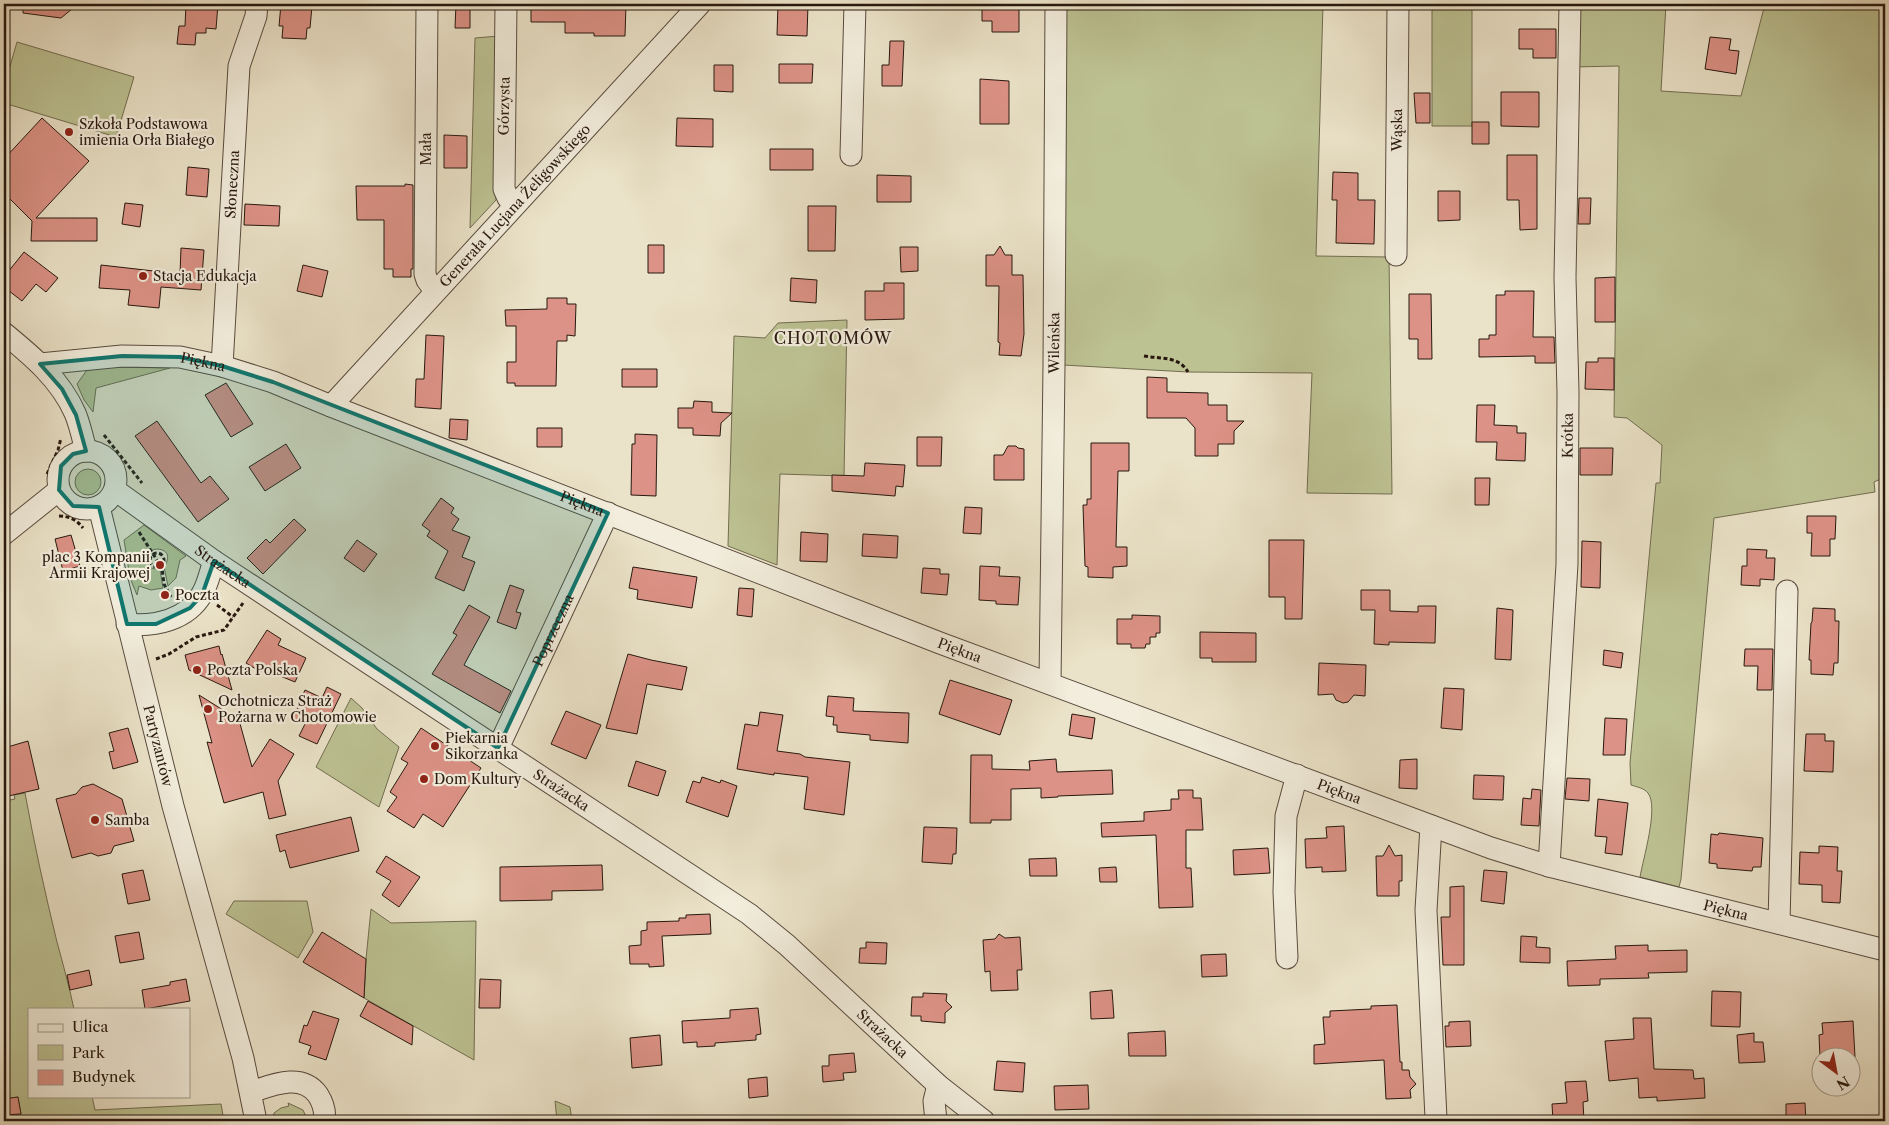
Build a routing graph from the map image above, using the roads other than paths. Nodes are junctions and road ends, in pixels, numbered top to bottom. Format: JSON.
{"nodes":[{"id":1,"x":257,"y":4,"type":"edge"},
{"id":2,"x":427,"y":4,"type":"edge"},
{"id":3,"x":506,"y":4,"type":"edge"},
{"id":4,"x":700,"y":4,"type":"edge"},
{"id":5,"x":855,"y":4,"type":"edge"},
{"id":6,"x":1056,"y":4,"type":"edge"},
{"id":7,"x":1398,"y":4,"type":"edge"},
{"id":8,"x":1570,"y":4,"type":"edge"},
{"id":9,"x":851,"y":155,"type":"dead end"},
{"id":10,"x":514,"y":205,"type":"junction"},
{"id":11,"x":1396,"y":255,"type":"dead end"},
{"id":12,"x":435,"y":291,"type":"junction"},
{"id":13,"x":4,"y":333,"type":"edge"},
{"id":14,"x":40,"y":364,"type":"junction"},
{"id":15,"x":222,"y":366,"type":"junction"},
{"id":16,"x":331,"y":406,"type":"junction"},
{"id":17,"x":86,"y":451,"type":"junction"},
{"id":18,"x":51,"y":484,"type":"junction"},
{"id":19,"x":114,"y":490,"type":"junction"},
{"id":20,"x":99,"y":507,"type":"junction"},
{"id":21,"x":608,"y":513,"type":"junction"},
{"id":22,"x":4,"y":534,"type":"edge"},
{"id":23,"x":214,"y":561,"type":"junction"},
{"id":24,"x":1787,"y":591,"type":"dead end"},
{"id":25,"x":127,"y":624,"type":"junction"},
{"id":26,"x":1050,"y":683,"type":"junction"},
{"id":27,"x":498,"y":748,"type":"junction"},
{"id":28,"x":1297,"y":775,"type":"junction"},
{"id":29,"x":1431,"y":826,"type":"junction"},
{"id":30,"x":1549,"y":866,"type":"junction"},
{"id":31,"x":1778,"y":923,"type":"junction"},
{"id":32,"x":1885,"y":950,"type":"edge"},
{"id":33,"x":1287,"y":958,"type":"dead end"},
{"id":34,"x":938,"y":1084,"type":"junction"},
{"id":35,"x":251,"y":1092,"type":"junction"},
{"id":36,"x":1436,"y":1118,"type":"dead end"},
{"id":37,"x":256,"y":1121,"type":"edge"},
{"id":38,"x":324,"y":1121,"type":"edge"},
{"id":39,"x":936,"y":1121,"type":"edge"},
{"id":40,"x":984,"y":1121,"type":"edge"}],
"edges":[{"from":1,"to":15,"type":"street","name":"Słoneczna"},
{"from":2,"to":12,"type":"street","name":"Mała"},
{"from":3,"to":10,"type":"street","name":"Górzysta"},
{"from":4,"to":10,"type":"street","name":"Generała Lucjana Żeligowskiego"},
{"from":5,"to":9,"type":"street"},
{"from":6,"to":26,"type":"street","name":"Wileńska"},
{"from":7,"to":11,"type":"street","name":"Wąska"},
{"from":8,"to":30,"type":"street","name":"Krótka"},
{"from":10,"to":12,"type":"street","name":"Generała Lucjana Żeligowskiego"},
{"from":12,"to":16,"type":"street","name":"Generała Lucjana Żeligowskiego"},
{"from":13,"to":14,"type":"street"},
{"from":14,"to":15,"type":"street","name":"Piękna"},
{"from":14,"to":17,"type":"street"},
{"from":15,"to":16,"type":"street","name":"Piękna"},
{"from":16,"to":21,"type":"street","name":"Piękna"},
{"from":17,"to":18,"type":"street"},
{"from":17,"to":19,"type":"street"},
{"from":18,"to":20,"type":"street"},
{"from":18,"to":22,"type":"street"},
{"from":19,"to":20,"type":"street"},
{"from":19,"to":23,"type":"street","name":"Strażacka"},
{"from":20,"to":25,"type":"street","name":"Partyzantów"},
{"from":21,"to":26,"type":"street","name":"Piękna"},
{"from":21,"to":27,"type":"street","name":"Poprzeczna"},
{"from":23,"to":25,"type":"street"},
{"from":23,"to":27,"type":"street","name":"Strażacka"},
{"from":24,"to":31,"type":"street"},
{"from":25,"to":35,"type":"street","name":"Partyzantów"},
{"from":26,"to":28,"type":"street","name":"Piękna"},
{"from":27,"to":34,"type":"street","name":"Strażacka"},
{"from":28,"to":29,"type":"street","name":"Piękna"},
{"from":28,"to":33,"type":"street"},
{"from":29,"to":30,"type":"street","name":"Piękna"},
{"from":29,"to":36,"type":"street"},
{"from":30,"to":31,"type":"street","name":"Piękna"},
{"from":31,"to":32,"type":"street","name":"Piękna"},
{"from":34,"to":39,"type":"street"},
{"from":34,"to":40,"type":"street","name":"Strażacka"},
{"from":35,"to":37,"type":"street","name":"Partyzantów"},
{"from":35,"to":38,"type":"street"}]}
